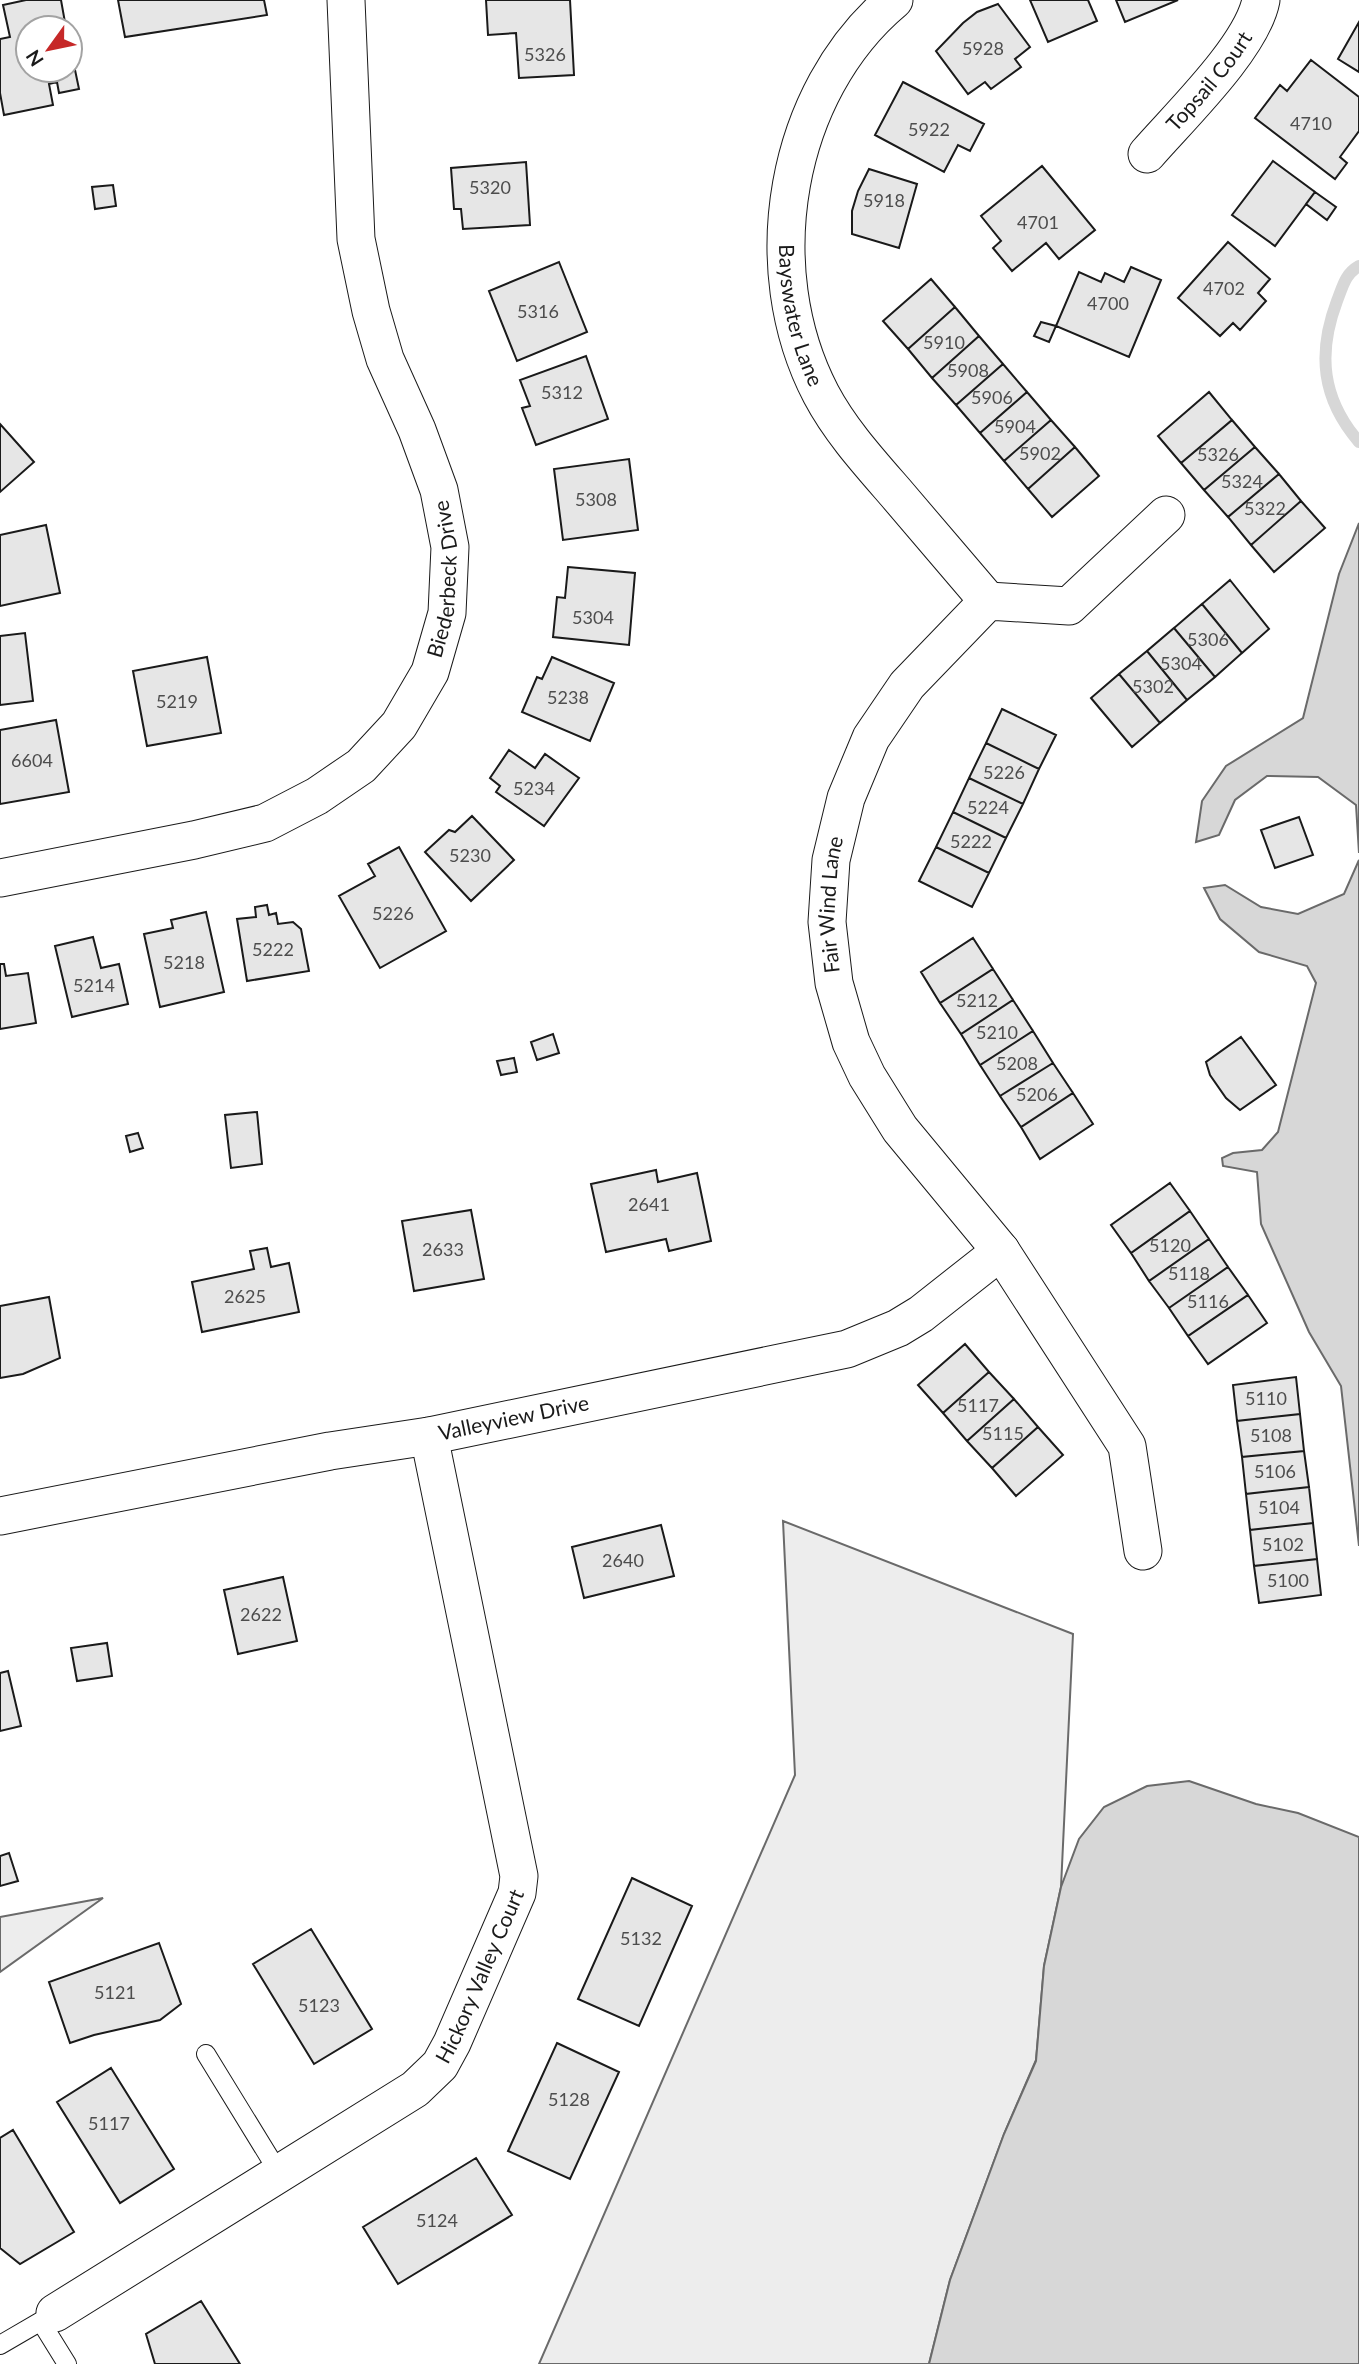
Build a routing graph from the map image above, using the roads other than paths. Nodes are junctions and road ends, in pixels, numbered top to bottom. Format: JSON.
{"nodes":[{"id":1,"x":346,"y":0,"type":"edge"},
{"id":2,"x":894,"y":0,"type":"edge"},
{"id":3,"x":1261,"y":0,"type":"edge"},
{"id":4,"x":1147,"y":154,"type":"dead end"},
{"id":5,"x":1166,"y":515,"type":"dead end"},
{"id":6,"x":988,"y":601,"type":"junction"},
{"id":7,"x":0,"y":878,"type":"edge"},
{"id":8,"x":1001,"y":1251,"type":"junction"},
{"id":9,"x":429,"y":1436,"type":"junction"},
{"id":10,"x":0,"y":1516,"type":"edge"},
{"id":11,"x":1143,"y":1551,"type":"dead end"},
{"id":12,"x":206,"y":2054,"type":"dead end"},
{"id":13,"x":279,"y":2173,"type":"junction"},
{"id":14,"x":48,"y":2317,"type":"junction"},
{"id":15,"x":0,"y":2346,"type":"edge"},
{"id":16,"x":67,"y":2364,"type":"edge"}],
"edges":[{"from":1,"to":7,"type":"street","name":"Biederbeck Drive"},
{"from":2,"to":6,"type":"street","name":"Bayswater Lane"},
{"from":3,"to":4,"type":"street","name":"Topsail Court"},
{"from":5,"to":6,"type":"street"},
{"from":6,"to":8,"type":"street","name":"Fair Wind Lane"},
{"from":8,"to":9,"type":"street","name":"Valleyview Drive"},
{"from":8,"to":11,"type":"street","name":"Fair Wind Lane"},
{"from":9,"to":10,"type":"street","name":"Valleyview Drive"},
{"from":9,"to":13,"type":"street","name":"Hickory Valley Court"},
{"from":12,"to":13,"type":"lane"},
{"from":13,"to":14,"type":"street","name":"Hickory Valley Court"},
{"from":14,"to":15,"type":"lane"},
{"from":14,"to":16,"type":"lane"}]}
